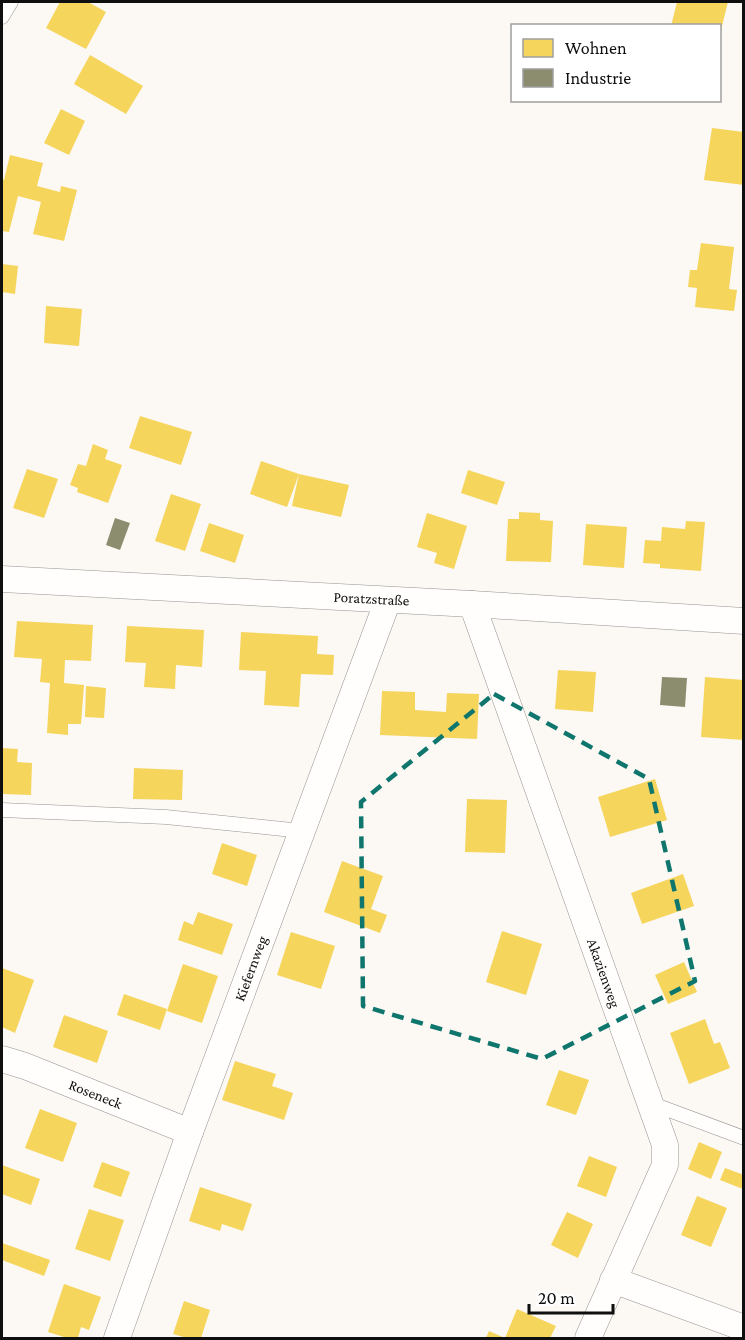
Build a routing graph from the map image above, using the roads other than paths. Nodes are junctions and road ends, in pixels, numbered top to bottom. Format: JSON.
{"nodes":[{"id":1,"x":11,"y":2,"type":"edge"},
{"id":2,"x":2,"y":17,"type":"edge"},
{"id":3,"x":2,"y":579,"type":"edge"},
{"id":4,"x":388,"y":600,"type":"junction"},
{"id":5,"x":472,"y":604,"type":"junction"},
{"id":6,"x":744,"y":621,"type":"edge"},
{"id":7,"x":2,"y":810,"type":"edge"},
{"id":8,"x":302,"y":831,"type":"junction"},
{"id":9,"x":2,"y":1059,"type":"edge"},
{"id":10,"x":650,"y":1102,"type":"junction"},
{"id":11,"x":190,"y":1132,"type":"junction"},
{"id":12,"x":744,"y":1138,"type":"edge"},
{"id":13,"x":613,"y":1280,"type":"junction"},
{"id":14,"x":744,"y":1328,"type":"edge"},
{"id":15,"x":117,"y":1338,"type":"edge"},
{"id":16,"x":588,"y":1338,"type":"edge"}],
"edges":[{"from":1,"to":2,"type":"lane"},
{"from":3,"to":4,"type":"street","name":"Poratzstraße"},
{"from":4,"to":5,"type":"street","name":"Poratzstraße"},
{"from":4,"to":8,"type":"street","name":"Kiefernweg"},
{"from":5,"to":6,"type":"street","name":"Poratzstraße"},
{"from":5,"to":10,"type":"street","name":"Akazienweg"},
{"from":7,"to":8,"type":"lane"},
{"from":8,"to":11,"type":"street","name":"Kiefernweg"},
{"from":9,"to":11,"type":"street","name":"Roseneck"},
{"from":10,"to":12,"type":"lane"},
{"from":10,"to":13,"type":"street","name":"Akazienweg"},
{"from":11,"to":15,"type":"street","name":"Kiefernweg"},
{"from":13,"to":14,"type":"street"},
{"from":13,"to":16,"type":"street","name":"Akazienweg"}]}
